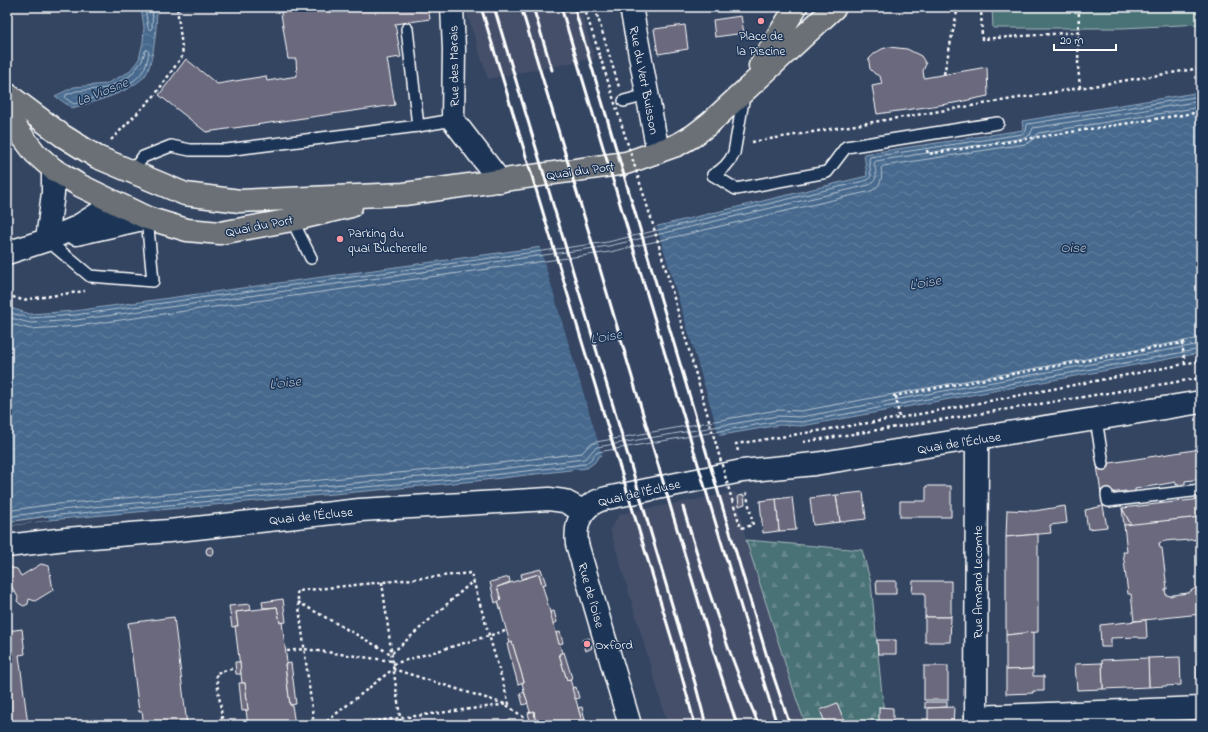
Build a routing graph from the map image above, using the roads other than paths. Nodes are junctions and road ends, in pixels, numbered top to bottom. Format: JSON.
{"nodes":[{"id":1,"x":452,"y":7,"type":"edge"},
{"id":2,"x":631,"y":7,"type":"edge"},
{"id":3,"x":796,"y":7,"type":"edge"},
{"id":4,"x":835,"y":7,"type":"edge"},
{"id":5,"x":407,"y":29,"type":"dead end"},
{"id":6,"x":744,"y":93,"type":"junction"},
{"id":7,"x":7,"y":94,"type":"edge"},
{"id":8,"x":647,"y":95,"type":"junction"},
{"id":9,"x":624,"y":101,"type":"dead end"},
{"id":10,"x":7,"y":116,"type":"edge"},
{"id":11,"x":453,"y":120,"type":"junction"},
{"id":12,"x":998,"y":123,"type":"dead end"},
{"id":13,"x":418,"y":126,"type":"junction"},
{"id":14,"x":658,"y":152,"type":"junction"},
{"id":15,"x":52,"y":169,"type":"junction"},
{"id":16,"x":132,"y":172,"type":"junction"},
{"id":17,"x":500,"y":181,"type":"junction"},
{"id":18,"x":404,"y":194,"type":"junction"},
{"id":19,"x":115,"y":203,"type":"junction"},
{"id":20,"x":147,"y":218,"type":"junction"},
{"id":21,"x":292,"y":220,"type":"junction"},
{"id":22,"x":48,"y":240,"type":"junction"},
{"id":23,"x":7,"y":253,"type":"edge"},
{"id":24,"x":311,"y":258,"type":"dead end"},
{"id":25,"x":1201,"y":402,"type":"edge"},
{"id":26,"x":1096,"y":419,"type":"junction"},
{"id":27,"x":977,"y":439,"type":"junction"},
{"id":28,"x":1103,"y":464,"type":"dead end"},
{"id":29,"x":1201,"y":490,"type":"edge"},
{"id":30,"x":1107,"y":494,"type":"dead end"},
{"id":31,"x":583,"y":511,"type":"junction"},
{"id":32,"x":7,"y":546,"type":"edge"},
{"id":33,"x":1201,"y":708,"type":"edge"},
{"id":34,"x":976,"y":721,"type":"edge"},
{"id":35,"x":630,"y":725,"type":"edge"}],
"edges":[{"from":1,"to":11,"type":"street","name":"Rue des Marais"},
{"from":2,"to":8,"type":"street","name":"Rue du Vert Buisson"},
{"from":3,"to":6,"type":"main road"},
{"from":4,"to":6,"type":"main road"},
{"from":5,"to":13,"type":"lane"},
{"from":6,"to":12,"type":"lane"},
{"from":6,"to":14,"type":"main road","name":"Quai du Port"},
{"from":7,"to":16,"type":"main road","name":"Quai du Port"},
{"from":8,"to":9,"type":"lane"},
{"from":8,"to":14,"type":"street","name":"Rue du Vert Buisson"},
{"from":10,"to":15,"type":"main road","name":"Quai du Port"},
{"from":11,"to":13,"type":"lane"},
{"from":11,"to":17,"type":"street","name":"Rue des Marais"},
{"from":13,"to":16,"type":"lane"},
{"from":14,"to":17,"type":"main road","name":"Quai du Port"},
{"from":15,"to":19,"type":"main road","name":"Quai du Port"},
{"from":15,"to":22,"type":"street"},
{"from":16,"to":18,"type":"main road","name":"Quai du Port"},
{"from":16,"to":19,"type":"main road"},
{"from":17,"to":18,"type":"main road","name":"Quai du Port"},
{"from":18,"to":21,"type":"main road","name":"Quai du Port"},
{"from":19,"to":20,"type":"main road","name":"Quai du Port"},
{"from":19,"to":22,"type":"street"},
{"from":20,"to":21,"type":"main road","name":"Quai du Port"},
{"from":20,"to":22,"type":"street"},
{"from":20,"to":22,"type":"lane"},
{"from":21,"to":24,"type":"lane"},
{"from":22,"to":23,"type":"street"},
{"from":25,"to":26,"type":"street","name":"Quai de l'Écluse"},
{"from":26,"to":27,"type":"street","name":"Quai de l'Écluse"},
{"from":26,"to":28,"type":"lane"},
{"from":27,"to":31,"type":"street","name":"Quai de l'Écluse"},
{"from":27,"to":34,"type":"street","name":"Rue Armand Lecomte"},
{"from":29,"to":30,"type":"lane"},
{"from":31,"to":32,"type":"street","name":"Quai de l'Écluse"},
{"from":31,"to":35,"type":"street","name":"Rue de l'Oise"},
{"from":33,"to":34,"type":"street"}]}
